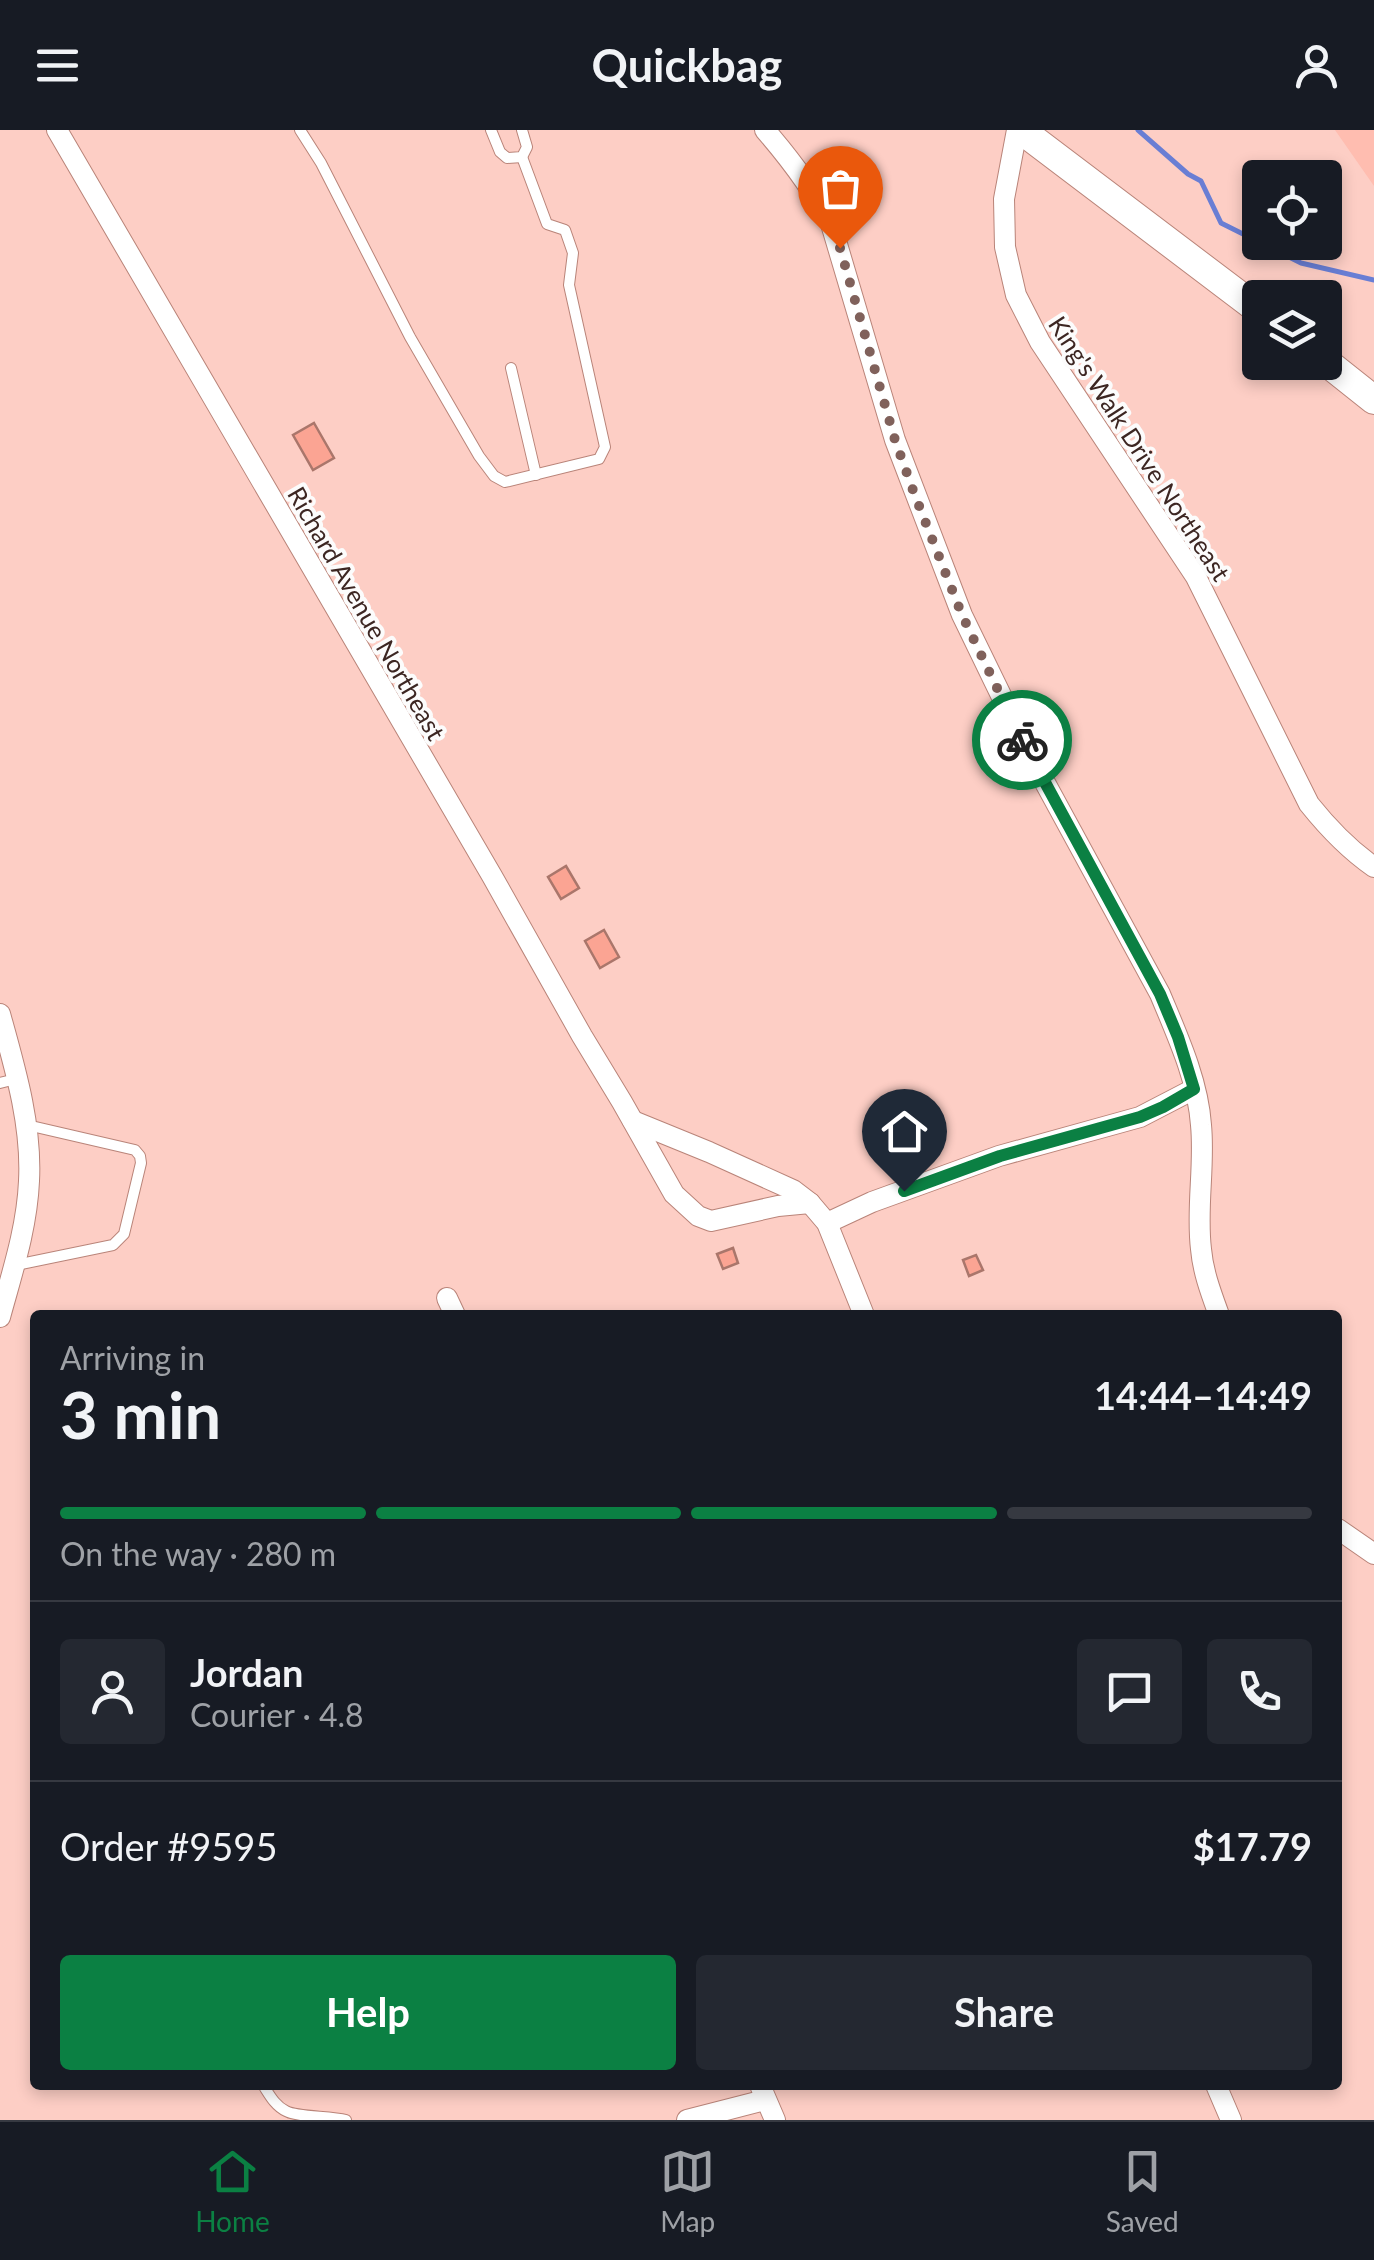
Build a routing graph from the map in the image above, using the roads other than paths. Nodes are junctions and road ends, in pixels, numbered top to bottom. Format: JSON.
{"nodes":[{"id":1,"x":57,"y":130,"type":"edge"},
{"id":2,"x":300,"y":130,"type":"edge"},
{"id":3,"x":491,"y":130,"type":"edge"},
{"id":4,"x":522,"y":130,"type":"edge"},
{"id":5,"x":766,"y":130,"type":"edge"},
{"id":6,"x":1019,"y":130,"type":"edge"},
{"id":7,"x":522,"y":156,"type":"junction"},
{"id":8,"x":1242,"y":297,"type":"edge"},
{"id":9,"x":511,"y":368,"type":"dead end"},
{"id":10,"x":1342,"y":375,"type":"edge"},
{"id":11,"x":1374,"y":400,"type":"edge"},
{"id":12,"x":536,"y":475,"type":"junction"},
{"id":13,"x":1374,"y":866,"type":"edge"},
{"id":14,"x":2,"y":1028,"type":"edge"},
{"id":15,"x":8,"y":1081,"type":"edge"},
{"id":16,"x":1194,"y":1089,"type":"junction"},
{"id":17,"x":634,"y":1121,"type":"junction"},
{"id":18,"x":26,"y":1125,"type":"junction"},
{"id":19,"x":810,"y":1202,"type":"junction"},
{"id":20,"x":827,"y":1223,"type":"junction"},
{"id":21,"x":14,"y":1265,"type":"junction"},
{"id":22,"x":862,"y":1310,"type":"edge"},
{"id":23,"x":1217,"y":1310,"type":"edge"},
{"id":24,"x":0,"y":1318,"type":"edge"},
{"id":25,"x":1342,"y":1532,"type":"edge"},
{"id":26,"x":1374,"y":1554,"type":"edge"},
{"id":27,"x":267,"y":2090,"type":"edge"},
{"id":28,"x":1218,"y":2090,"type":"edge"},
{"id":29,"x":762,"y":2092,"type":"edge"},
{"id":30,"x":346,"y":2120,"type":"edge"},
{"id":31,"x":687,"y":2120,"type":"edge"},
{"id":32,"x":775,"y":2120,"type":"edge"},
{"id":33,"x":1231,"y":2120,"type":"edge"}],
"edges":[{"from":1,"to":17,"type":"street","name":"Richard Avenue Northeast"},
{"from":2,"to":12,"type":"lane"},
{"from":3,"to":7,"type":"lane"},
{"from":4,"to":7,"type":"lane"},
{"from":5,"to":16,"type":"street"},
{"from":6,"to":8,"type":"street"},
{"from":6,"to":13,"type":"street","name":"King's Walk Drive Northeast"},
{"from":7,"to":12,"type":"lane"},
{"from":9,"to":12,"type":"lane"},
{"from":10,"to":11,"type":"street"},
{"from":14,"to":15,"type":"street"},
{"from":15,"to":18,"type":"street"},
{"from":16,"to":20,"type":"street"},
{"from":16,"to":23,"type":"street"},
{"from":17,"to":19,"type":"street"},
{"from":17,"to":19,"type":"street","name":"Richard Avenue Northeast"},
{"from":18,"to":21,"type":"street"},
{"from":18,"to":21,"type":"lane"},
{"from":19,"to":20,"type":"street"},
{"from":20,"to":22,"type":"street"},
{"from":21,"to":24,"type":"street"},
{"from":25,"to":26,"type":"street"},
{"from":27,"to":30,"type":"lane"},
{"from":28,"to":33,"type":"street"},
{"from":29,"to":31,"type":"street"},
{"from":29,"to":32,"type":"street"}]}
